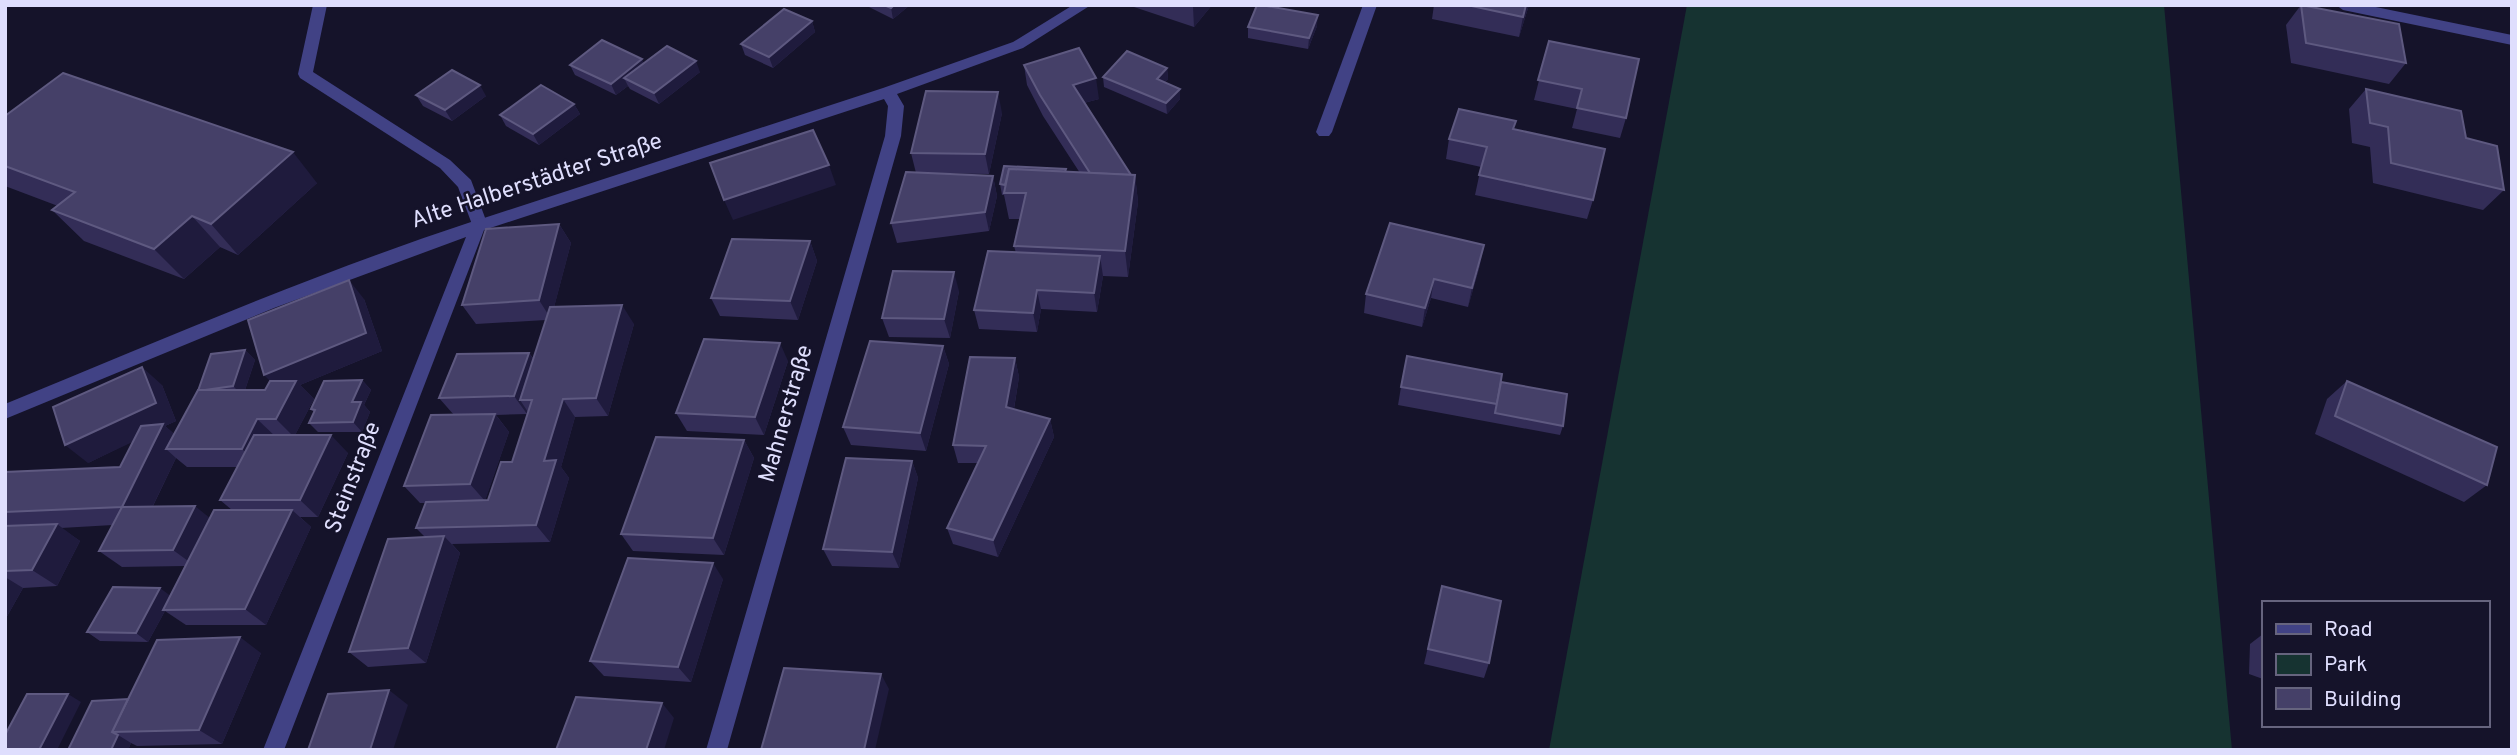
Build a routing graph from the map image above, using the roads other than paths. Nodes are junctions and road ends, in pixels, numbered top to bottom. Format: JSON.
{"nodes":[{"id":1,"x":320,"y":5,"type":"edge"},
{"id":2,"x":1084,"y":5,"type":"edge"},
{"id":3,"x":1370,"y":5,"type":"edge"},
{"id":4,"x":2343,"y":5,"type":"edge"},
{"id":5,"x":2512,"y":40,"type":"edge"},
{"id":6,"x":888,"y":92,"type":"junction"},
{"id":7,"x":1324,"y":132,"type":"dead end"},
{"id":8,"x":479,"y":223,"type":"junction"},
{"id":9,"x":5,"y":412,"type":"edge"},
{"id":10,"x":273,"y":750,"type":"edge"},
{"id":11,"x":716,"y":750,"type":"edge"}],
"edges":[{"from":1,"to":8,"type":"street"},
{"from":2,"to":6,"type":"street","name":"Alte Halberstädter Straße"},
{"from":3,"to":7,"type":"street"},
{"from":4,"to":5,"type":"street"},
{"from":6,"to":8,"type":"street","name":"Alte Halberstädter Straße"},
{"from":6,"to":11,"type":"street","name":"Mahnerstraße"},
{"from":8,"to":9,"type":"street","name":"Alte Halberstädter Straße"},
{"from":8,"to":10,"type":"street","name":"Steinstraße"}]}
